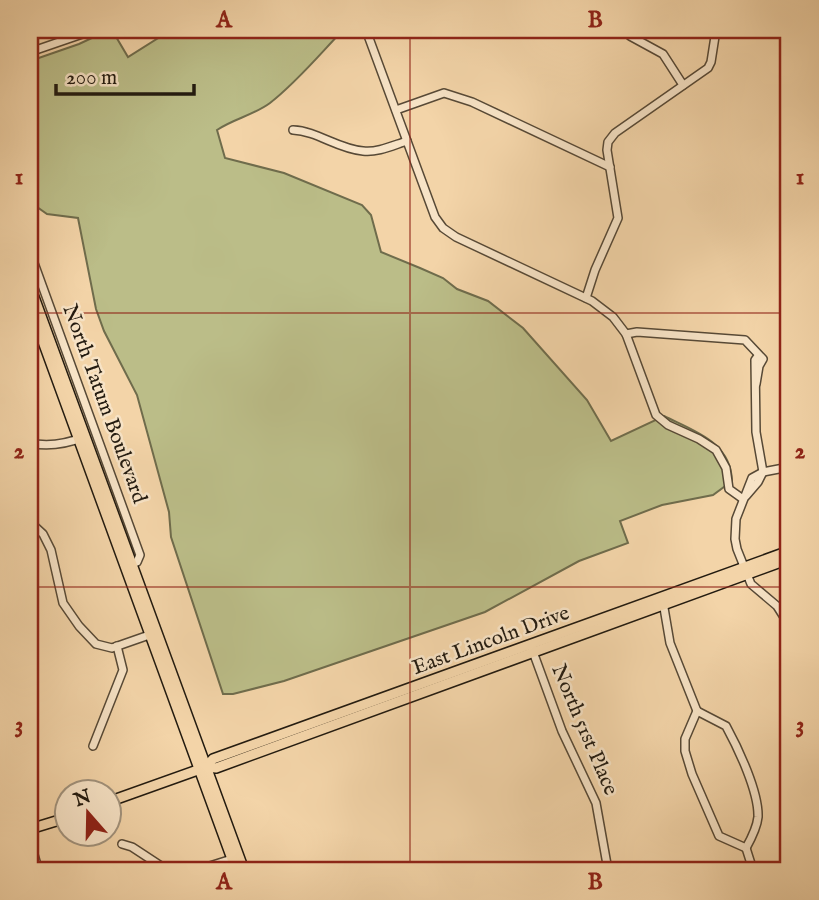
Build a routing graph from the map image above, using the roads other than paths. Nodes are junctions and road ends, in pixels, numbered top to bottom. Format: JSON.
{"nodes":[{"id":1,"x":94,"y":30,"type":"edge"},
{"id":2,"x":366,"y":30,"type":"edge"},
{"id":3,"x":623,"y":30,"type":"edge"},
{"id":4,"x":716,"y":30,"type":"edge"},
{"id":5,"x":30,"y":52,"type":"edge"},
{"id":6,"x":683,"y":85,"type":"junction"},
{"id":7,"x":396,"y":110,"type":"junction"},
{"id":8,"x":293,"y":130,"type":"dead end"},
{"id":9,"x":407,"y":141,"type":"junction"},
{"id":10,"x":610,"y":167,"type":"junction"},
{"id":11,"x":30,"y":252,"type":"edge"},
{"id":12,"x":30,"y":286,"type":"edge"},
{"id":13,"x":586,"y":298,"type":"junction"},
{"id":14,"x":30,"y":306,"type":"edge"},
{"id":15,"x":626,"y":334,"type":"junction"},
{"id":16,"x":82,"y":438,"type":"junction"},
{"id":17,"x":30,"y":443,"type":"edge"},
{"id":18,"x":789,"y":467,"type":"edge"},
{"id":19,"x":762,"y":472,"type":"junction"},
{"id":20,"x":743,"y":499,"type":"junction"},
{"id":21,"x":30,"y":522,"type":"edge"},
{"id":22,"x":789,"y":551,"type":"edge"},
{"id":23,"x":789,"y":559,"type":"edge"},
{"id":24,"x":129,"y":565,"type":"junction"},
{"id":25,"x":745,"y":571,"type":"junction"},
{"id":26,"x":663,"y":601,"type":"junction"},
{"id":27,"x":789,"y":625,"type":"edge"},
{"id":28,"x":153,"y":633,"type":"junction"},
{"id":29,"x":117,"y":646,"type":"junction"},
{"id":30,"x":532,"y":648,"type":"junction"},
{"id":31,"x":697,"y":711,"type":"junction"},
{"id":32,"x":93,"y":746,"type":"dead end"},
{"id":33,"x":203,"y":768,"type":"junction"},
{"id":34,"x":122,"y":797,"type":"edge"},
{"id":35,"x":52,"y":822,"type":"edge"},
{"id":36,"x":30,"y":829,"type":"edge"},
{"id":37,"x":30,"y":841,"type":"edge"},
{"id":38,"x":122,"y":844,"type":"dead end"},
{"id":39,"x":746,"y":848,"type":"junction"},
{"id":40,"x":31,"y":858,"type":"edge"},
{"id":41,"x":235,"y":862,"type":"edge"},
{"id":42,"x":36,"y":870,"type":"edge"},
{"id":43,"x":167,"y":870,"type":"edge"},
{"id":44,"x":197,"y":870,"type":"edge"},
{"id":45,"x":213,"y":870,"type":"edge"},
{"id":46,"x":244,"y":870,"type":"edge"},
{"id":47,"x":608,"y":870,"type":"edge"},
{"id":48,"x":753,"y":870,"type":"edge"}],
"edges":[{"from":1,"to":5,"type":"street"},
{"from":2,"to":7,"type":"street"},
{"from":3,"to":6,"type":"street"},
{"from":4,"to":6,"type":"street"},
{"from":6,"to":10,"type":"street"},
{"from":7,"to":9,"type":"street"},
{"from":7,"to":10,"type":"street"},
{"from":8,"to":9,"type":"street"},
{"from":9,"to":13,"type":"street"},
{"from":10,"to":13,"type":"street"},
{"from":11,"to":24,"type":"street","name":"North Tatum Boulevard"},
{"from":12,"to":16,"type":"main road","name":"North Tatum Boulevard"},
{"from":13,"to":15,"type":"street"},
{"from":14,"to":16,"type":"main road","name":"North Tatum Boulevard"},
{"from":15,"to":19,"type":"street"},
{"from":15,"to":20,"type":"street"},
{"from":16,"to":17,"type":"street"},
{"from":16,"to":24,"type":"main road","name":"North Tatum Boulevard"},
{"from":18,"to":19,"type":"street"},
{"from":19,"to":20,"type":"street"},
{"from":20,"to":25,"type":"street"},
{"from":21,"to":29,"type":"street"},
{"from":22,"to":25,"type":"main road","name":"East Lincoln Drive"},
{"from":23,"to":25,"type":"main road","name":"East Lincoln Drive"},
{"from":24,"to":28,"type":"main road","name":"North Tatum Boulevard"},
{"from":25,"to":26,"type":"main road","name":"East Lincoln Drive"},
{"from":25,"to":27,"type":"street"},
{"from":26,"to":30,"type":"main road","name":"East Lincoln Drive"},
{"from":26,"to":31,"type":"street"},
{"from":28,"to":29,"type":"street"},
{"from":28,"to":33,"type":"main road","name":"North Tatum Boulevard"},
{"from":29,"to":32,"type":"street"},
{"from":30,"to":33,"type":"main road","name":"East Lincoln Drive"},
{"from":30,"to":47,"type":"street","name":"North 51st Place"},
{"from":31,"to":39,"type":"street"},
{"from":31,"to":39,"type":"street"},
{"from":33,"to":34,"type":"main road","name":"East Lincoln Drive"},
{"from":33,"to":41,"type":"main road","name":"North Tatum Boulevard"},
{"from":35,"to":36,"type":"main road"},
{"from":37,"to":40,"type":"street"},
{"from":38,"to":43,"type":"street"},
{"from":39,"to":48,"type":"street"},
{"from":40,"to":42,"type":"street"},
{"from":41,"to":44,"type":"street"},
{"from":41,"to":45,"type":"street"},
{"from":41,"to":46,"type":"main road","name":"North Tatum Boulevard"}]}
